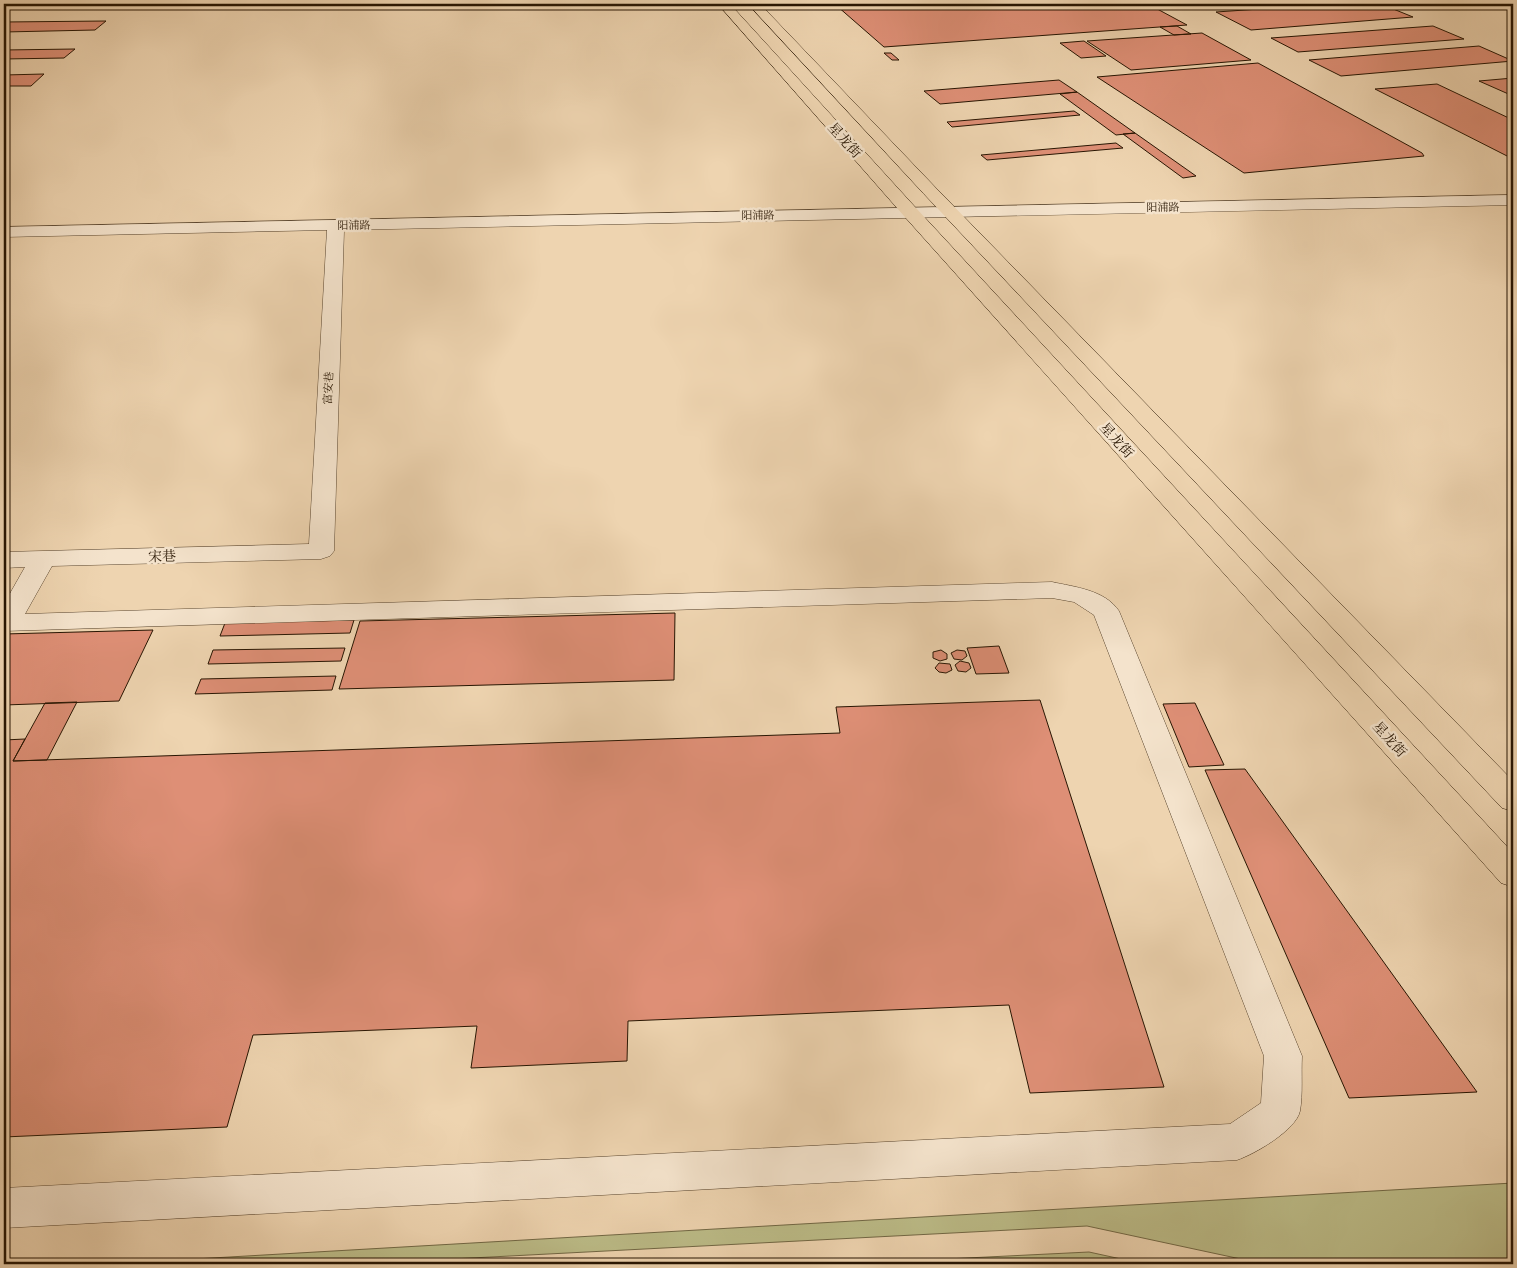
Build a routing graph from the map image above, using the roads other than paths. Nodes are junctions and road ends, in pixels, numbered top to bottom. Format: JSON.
{"nodes":[{"id":1,"x":724,"y":4,"type":"edge"},
{"id":2,"x":754,"y":4,"type":"edge"},
{"id":3,"x":1513,"y":200,"type":"edge"},
{"id":4,"x":910,"y":212,"type":"junction"},
{"id":5,"x":950,"y":212,"type":"junction"},
{"id":6,"x":336,"y":225,"type":"junction"},
{"id":7,"x":4,"y":232,"type":"edge"},
{"id":8,"x":321,"y":551,"type":"joint"},
{"id":9,"x":43,"y":559,"type":"junction"},
{"id":10,"x":4,"y":560,"type":"edge"},
{"id":11,"x":5,"y":623,"type":"edge"},
{"id":12,"x":1513,"y":800,"type":"edge"},
{"id":13,"x":1513,"y":874,"type":"edge"},
{"id":14,"x":4,"y":1208,"type":"edge"}],
"edges":[{"from":1,"to":4,"type":"main road","name":"星龙街"},
{"from":2,"to":5,"type":"main road","name":"星龙街"},
{"from":3,"to":5,"type":"street","name":"阳浦路"},
{"from":4,"to":5,"type":"street","name":"阳浦路"},
{"from":4,"to":6,"type":"street","name":"阳浦路"},
{"from":4,"to":13,"type":"main road","name":"星龙街"},
{"from":5,"to":12,"type":"main road","name":"星龙街"},
{"from":6,"to":7,"type":"street","name":"阳浦路"},
{"from":6,"to":8,"type":"street","name":"富安巷"},
{"from":8,"to":9,"type":"street","name":"宋巷"},
{"from":9,"to":10,"type":"street","name":"宋巷"},
{"from":9,"to":11,"type":"street"},
{"from":11,"to":14,"type":"street"}]}
